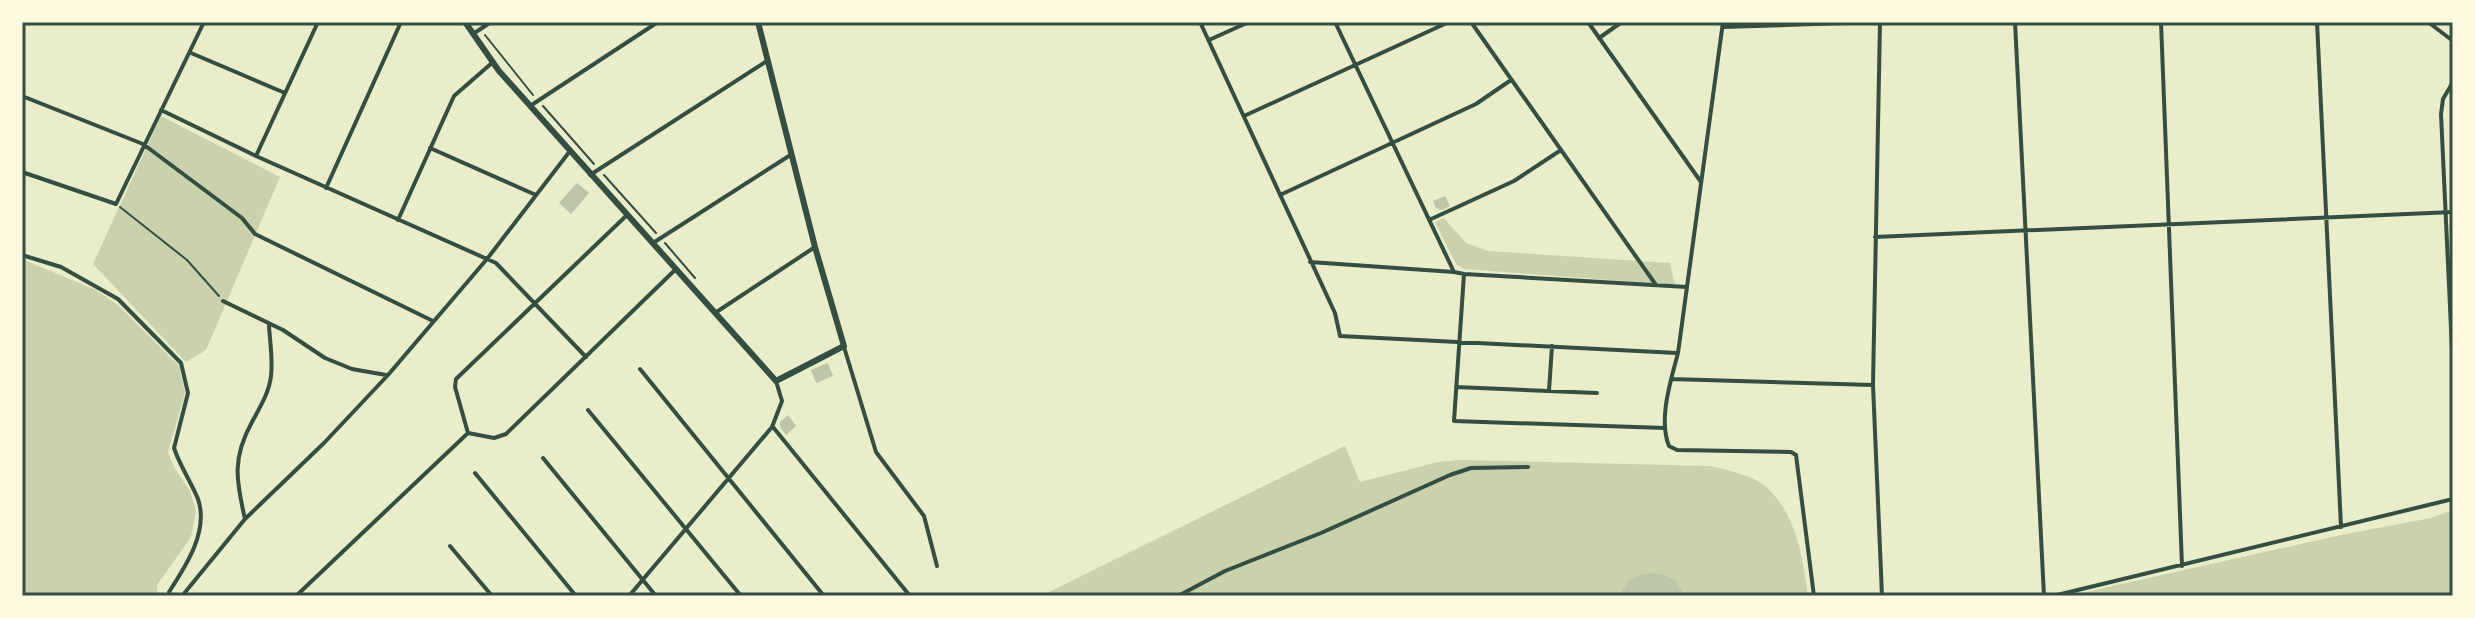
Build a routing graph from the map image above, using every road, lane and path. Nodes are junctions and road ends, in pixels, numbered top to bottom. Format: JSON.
{"nodes":[{"id":1,"x":204,"y":22,"type":"edge"},
{"id":2,"x":318,"y":22,"type":"edge"},
{"id":3,"x":401,"y":22,"type":"edge"},
{"id":4,"x":465,"y":22,"type":"edge"},
{"id":5,"x":491,"y":22,"type":"edge"},
{"id":6,"x":658,"y":22,"type":"edge"},
{"id":7,"x":758,"y":22,"type":"edge"},
{"id":8,"x":1200,"y":22,"type":"edge"},
{"id":9,"x":1249,"y":22,"type":"edge"},
{"id":10,"x":1335,"y":22,"type":"edge"},
{"id":11,"x":1449,"y":22,"type":"edge"},
{"id":12,"x":1471,"y":22,"type":"edge"},
{"id":13,"x":1588,"y":22,"type":"edge"},
{"id":14,"x":1622,"y":22,"type":"edge"},
{"id":15,"x":1877,"y":22,"type":"edge"},
{"id":16,"x":2015,"y":22,"type":"edge"},
{"id":17,"x":2161,"y":22,"type":"edge"},
{"id":18,"x":2317,"y":22,"type":"edge"},
{"id":19,"x":2428,"y":22,"type":"edge"},
{"id":20,"x":1723,"y":24,"type":"edge"},
{"id":21,"x":480,"y":29,"type":"junction"},
{"id":22,"x":473,"y":34,"type":"junction"},
{"id":23,"x":1599,"y":38,"type":"junction"},
{"id":24,"x":1209,"y":40,"type":"junction"},
{"id":25,"x":2453,"y":41,"type":"edge"},
{"id":26,"x":191,"y":53,"type":"junction"},
{"id":27,"x":769,"y":59,"type":"junction"},
{"id":28,"x":493,"y":62,"type":"junction"},
{"id":29,"x":1356,"y":66,"type":"junction"},
{"id":30,"x":1511,"y":80,"type":"junction"},
{"id":31,"x":2453,"y":82,"type":"edge"},
{"id":32,"x":285,"y":93,"type":"junction"},
{"id":33,"x":22,"y":96,"type":"edge"},
{"id":34,"x":539,"y":101,"type":"junction"},
{"id":35,"x":530,"y":106,"type":"junction"},
{"id":36,"x":161,"y":110,"type":"junction"},
{"id":37,"x":1244,"y":116,"type":"junction"},
{"id":38,"x":1392,"y":141,"type":"junction"},
{"id":39,"x":143,"y":144,"type":"junction"},
{"id":40,"x":430,"y":148,"type":"junction"},
{"id":41,"x":1561,"y":150,"type":"junction"},
{"id":42,"x":570,"y":151,"type":"junction"},
{"id":43,"x":792,"y":154,"type":"junction"},
{"id":44,"x":256,"y":156,"type":"junction"},
{"id":45,"x":598,"y":169,"type":"junction"},
{"id":46,"x":22,"y":172,"type":"edge"},
{"id":47,"x":590,"y":175,"type":"junction"},
{"id":48,"x":1701,"y":182,"type":"junction"},
{"id":49,"x":326,"y":188,"type":"junction"},
{"id":50,"x":536,"y":195,"type":"junction"},
{"id":51,"x":1280,"y":195,"type":"junction"},
{"id":52,"x":116,"y":204,"type":"junction"},
{"id":53,"x":2446,"y":212,"type":"junction"},
{"id":54,"x":2453,"y":212,"type":"edge"},
{"id":55,"x":627,"y":215,"type":"junction"},
{"id":56,"x":2326,"y":217,"type":"junction"},
{"id":57,"x":398,"y":220,"type":"junction"},
{"id":58,"x":1429,"y":220,"type":"junction"},
{"id":59,"x":2169,"y":224,"type":"junction"},
{"id":60,"x":2025,"y":231,"type":"junction"},
{"id":61,"x":1875,"y":237,"type":"junction"},
{"id":62,"x":660,"y":238,"type":"junction"},
{"id":63,"x":653,"y":243,"type":"junction"},
{"id":64,"x":815,"y":247,"type":"junction"},
{"id":65,"x":22,"y":255,"type":"edge"},
{"id":66,"x":487,"y":259,"type":"junction"},
{"id":67,"x":1310,"y":262,"type":"junction"},
{"id":68,"x":676,"y":269,"type":"junction"},
{"id":69,"x":1454,"y":272,"type":"junction"},
{"id":70,"x":1464,"y":274,"type":"junction"},
{"id":71,"x":697,"y":280,"type":"dead end"},
{"id":72,"x":1656,"y":285,"type":"junction"},
{"id":73,"x":1687,"y":287,"type":"junction"},
{"id":74,"x":223,"y":301,"type":"joint"},
{"id":75,"x":534,"y":304,"type":"junction"},
{"id":76,"x":715,"y":313,"type":"junction"},
{"id":77,"x":433,"y":321,"type":"junction"},
{"id":78,"x":269,"y":326,"type":"junction"},
{"id":79,"x":1458,"y":342,"type":"junction"},
{"id":80,"x":844,"y":346,"type":"junction"},
{"id":81,"x":1552,"y":346,"type":"junction"},
{"id":82,"x":1678,"y":353,"type":"junction"},
{"id":83,"x":586,"y":357,"type":"junction"},
{"id":84,"x":640,"y":369,"type":"dead end"},
{"id":85,"x":2453,"y":371,"type":"edge"},
{"id":86,"x":388,"y":375,"type":"junction"},
{"id":87,"x":1671,"y":379,"type":"junction"},
{"id":88,"x":776,"y":381,"type":"junction"},
{"id":89,"x":1873,"y":385,"type":"junction"},
{"id":90,"x":1456,"y":387,"type":"junction"},
{"id":91,"x":1549,"y":391,"type":"junction"},
{"id":92,"x":1597,"y":393,"type":"dead end"},
{"id":93,"x":588,"y":410,"type":"dead end"},
{"id":94,"x":772,"y":427,"type":"junction"},
{"id":95,"x":1665,"y":428,"type":"junction"},
{"id":96,"x":468,"y":433,"type":"junction"},
{"id":97,"x":543,"y":458,"type":"dead end"},
{"id":98,"x":1528,"y":467,"type":"dead end"},
{"id":99,"x":475,"y":473,"type":"dead end"},
{"id":100,"x":730,"y":477,"type":"junction"},
{"id":101,"x":2453,"y":499,"type":"edge"},
{"id":102,"x":245,"y":519,"type":"junction"},
{"id":103,"x":2341,"y":527,"type":"junction"},
{"id":104,"x":688,"y":528,"type":"junction"},
{"id":105,"x":450,"y":546,"type":"dead end"},
{"id":106,"x":937,"y":566,"type":"dead end"},
{"id":107,"x":2182,"y":566,"type":"junction"},
{"id":108,"x":643,"y":580,"type":"junction"},
{"id":109,"x":170,"y":596,"type":"edge"},
{"id":110,"x":182,"y":596,"type":"edge"},
{"id":111,"x":296,"y":596,"type":"edge"},
{"id":112,"x":492,"y":596,"type":"edge"},
{"id":113,"x":576,"y":596,"type":"edge"},
{"id":114,"x":629,"y":596,"type":"edge"},
{"id":115,"x":656,"y":596,"type":"edge"},
{"id":116,"x":741,"y":596,"type":"edge"},
{"id":117,"x":824,"y":596,"type":"edge"},
{"id":118,"x":910,"y":596,"type":"edge"},
{"id":119,"x":1178,"y":596,"type":"edge"},
{"id":120,"x":1814,"y":596,"type":"edge"},
{"id":121,"x":1882,"y":596,"type":"edge"},
{"id":122,"x":2044,"y":596,"type":"edge"},
{"id":123,"x":2053,"y":596,"type":"edge"}],
"edges":[{"from":1,"to":26,"type":"street"},
{"from":2,"to":32,"type":"street"},
{"from":3,"to":49,"type":"street"},
{"from":4,"to":22,"type":"street"},
{"from":5,"to":21,"type":"street"},
{"from":6,"to":34,"type":"street"},
{"from":7,"to":27,"type":"street"},
{"from":8,"to":24,"type":"street"},
{"from":9,"to":24,"type":"street"},
{"from":10,"to":29,"type":"street"},
{"from":11,"to":29,"type":"street"},
{"from":12,"to":30,"type":"street"},
{"from":13,"to":23,"type":"street"},
{"from":14,"to":23,"type":"street"},
{"from":15,"to":20,"type":"street"},
{"from":15,"to":61,"type":"street"},
{"from":16,"to":60,"type":"street"},
{"from":17,"to":59,"type":"street"},
{"from":18,"to":56,"type":"street"},
{"from":19,"to":25,"type":"street"},
{"from":20,"to":48,"type":"street"},
{"from":21,"to":22,"type":"street"},
{"from":21,"to":34,"type":"path"},
{"from":22,"to":28,"type":"street"},
{"from":23,"to":48,"type":"street"},
{"from":24,"to":37,"type":"street"},
{"from":26,"to":32,"type":"street"},
{"from":26,"to":36,"type":"street"},
{"from":27,"to":43,"type":"street"},
{"from":27,"to":45,"type":"street"},
{"from":28,"to":35,"type":"street"},
{"from":28,"to":40,"type":"street"},
{"from":29,"to":37,"type":"street"},
{"from":29,"to":38,"type":"street"},
{"from":30,"to":38,"type":"street"},
{"from":30,"to":41,"type":"street"},
{"from":31,"to":53,"type":"street"},
{"from":32,"to":44,"type":"street"},
{"from":33,"to":39,"type":"street"},
{"from":34,"to":35,"type":"street"},
{"from":34,"to":45,"type":"path"},
{"from":35,"to":42,"type":"street"},
{"from":36,"to":39,"type":"street"},
{"from":36,"to":44,"type":"street"},
{"from":37,"to":51,"type":"street"},
{"from":38,"to":51,"type":"street"},
{"from":38,"to":58,"type":"street"},
{"from":39,"to":52,"type":"street"},
{"from":39,"to":77,"type":"street"},
{"from":40,"to":50,"type":"street"},
{"from":40,"to":57,"type":"street"},
{"from":41,"to":58,"type":"street"},
{"from":41,"to":72,"type":"street"},
{"from":42,"to":47,"type":"street"},
{"from":42,"to":50,"type":"street"},
{"from":43,"to":62,"type":"street"},
{"from":43,"to":64,"type":"street"},
{"from":44,"to":49,"type":"street"},
{"from":45,"to":47,"type":"street"},
{"from":45,"to":62,"type":"path"},
{"from":46,"to":52,"type":"street"},
{"from":47,"to":55,"type":"street"},
{"from":48,"to":73,"type":"street"},
{"from":49,"to":57,"type":"street"},
{"from":50,"to":66,"type":"street"},
{"from":51,"to":67,"type":"street"},
{"from":52,"to":74,"type":"path"},
{"from":53,"to":54,"type":"street"},
{"from":53,"to":56,"type":"street"},
{"from":53,"to":85,"type":"street"},
{"from":55,"to":63,"type":"street"},
{"from":55,"to":75,"type":"street"},
{"from":56,"to":59,"type":"street"},
{"from":56,"to":103,"type":"street"},
{"from":57,"to":66,"type":"street"},
{"from":58,"to":69,"type":"street"},
{"from":59,"to":60,"type":"street"},
{"from":59,"to":107,"type":"street"},
{"from":60,"to":61,"type":"street"},
{"from":60,"to":122,"type":"street"},
{"from":61,"to":89,"type":"street"},
{"from":62,"to":63,"type":"street"},
{"from":62,"to":71,"type":"path"},
{"from":63,"to":68,"type":"street"},
{"from":64,"to":76,"type":"street"},
{"from":64,"to":80,"type":"street"},
{"from":65,"to":109,"type":"street"},
{"from":66,"to":75,"type":"street"},
{"from":66,"to":77,"type":"street"},
{"from":67,"to":69,"type":"street"},
{"from":67,"to":79,"type":"street"},
{"from":68,"to":76,"type":"street"},
{"from":68,"to":83,"type":"street"},
{"from":69,"to":70,"type":"street"},
{"from":70,"to":72,"type":"street"},
{"from":70,"to":79,"type":"street"},
{"from":72,"to":73,"type":"street"},
{"from":73,"to":82,"type":"street"},
{"from":74,"to":78,"type":"street"},
{"from":75,"to":83,"type":"street"},
{"from":75,"to":96,"type":"street"},
{"from":76,"to":88,"type":"street"},
{"from":77,"to":86,"type":"street"},
{"from":78,"to":86,"type":"street"},
{"from":78,"to":102,"type":"street"},
{"from":79,"to":81,"type":"street"},
{"from":79,"to":90,"type":"street"},
{"from":80,"to":88,"type":"street"},
{"from":80,"to":106,"type":"street"},
{"from":81,"to":82,"type":"street"},
{"from":81,"to":91,"type":"street"},
{"from":82,"to":87,"type":"street"},
{"from":83,"to":96,"type":"street"},
{"from":84,"to":100,"type":"street"},
{"from":86,"to":102,"type":"street"},
{"from":87,"to":89,"type":"street"},
{"from":87,"to":95,"type":"street"},
{"from":88,"to":94,"type":"street"},
{"from":89,"to":121,"type":"street"},
{"from":90,"to":91,"type":"street"},
{"from":90,"to":95,"type":"street"},
{"from":91,"to":92,"type":"street"},
{"from":93,"to":104,"type":"street"},
{"from":94,"to":100,"type":"street"},
{"from":94,"to":118,"type":"street"},
{"from":95,"to":120,"type":"street"},
{"from":96,"to":111,"type":"street"},
{"from":97,"to":108,"type":"street"},
{"from":98,"to":119,"type":"street"},
{"from":99,"to":113,"type":"street"},
{"from":100,"to":104,"type":"street"},
{"from":100,"to":117,"type":"street"},
{"from":101,"to":103,"type":"street"},
{"from":102,"to":110,"type":"street"},
{"from":103,"to":107,"type":"street"},
{"from":104,"to":108,"type":"street"},
{"from":104,"to":116,"type":"street"},
{"from":105,"to":112,"type":"street"},
{"from":107,"to":123,"type":"street"},
{"from":108,"to":114,"type":"street"},
{"from":108,"to":115,"type":"street"}]}
